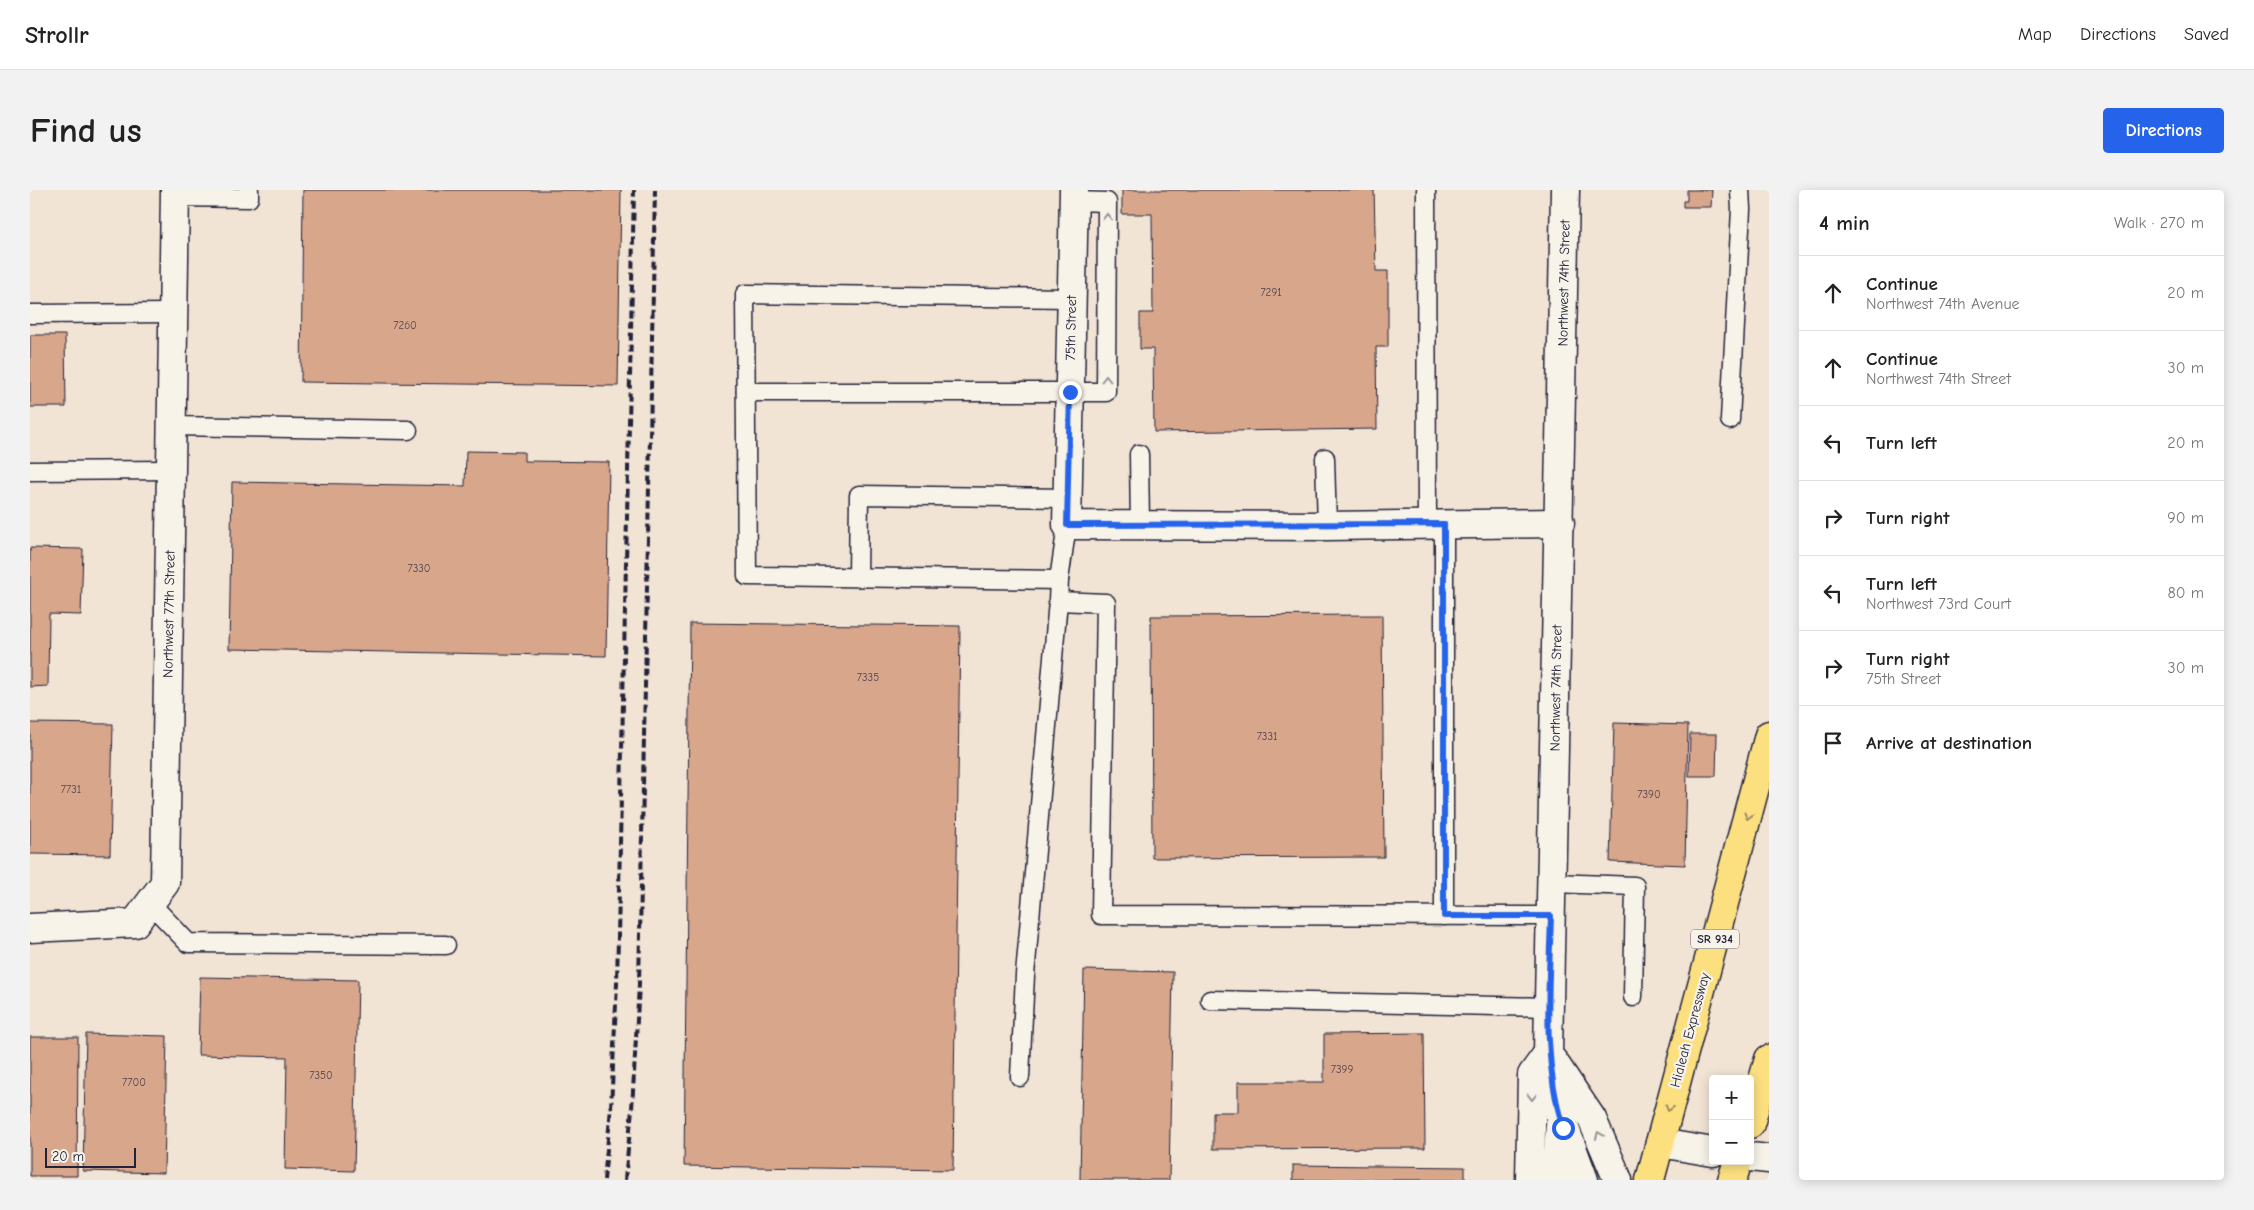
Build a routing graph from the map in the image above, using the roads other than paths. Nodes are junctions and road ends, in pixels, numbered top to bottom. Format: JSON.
{"nodes":[{"id":1,"x":250,"y":190,"type":"edge"},
{"id":2,"x":1426,"y":190,"type":"edge"},
{"id":3,"x":1565,"y":190,"type":"edge"},
{"id":4,"x":1740,"y":190,"type":"edge"},
{"id":5,"x":175,"y":193,"type":"edge"},
{"id":6,"x":1074,"y":196,"type":"edge"},
{"id":7,"x":1071,"y":298,"type":"junction"},
{"id":8,"x":172,"y":313,"type":"junction"},
{"id":9,"x":30,"y":314,"type":"edge"},
{"id":10,"x":746,"y":392,"type":"junction"},
{"id":11,"x":1070,"y":392,"type":"junction"},
{"id":12,"x":1730,"y":420,"type":"dead end"},
{"id":13,"x":171,"y":426,"type":"junction"},
{"id":14,"x":408,"y":430,"type":"dead end"},
{"id":15,"x":1139,"y":454,"type":"dead end"},
{"id":16,"x":1325,"y":458,"type":"dead end"},
{"id":17,"x":170,"y":470,"type":"junction"},
{"id":18,"x":30,"y":471,"type":"edge"},
{"id":19,"x":1068,"y":498,"type":"junction"},
{"id":20,"x":1560,"y":523,"type":"junction"},
{"id":21,"x":1067,"y":525,"type":"junction"},
{"id":22,"x":1436,"y":525,"type":"junction"},
{"id":23,"x":1140,"y":526,"type":"junction"},
{"id":24,"x":1326,"y":526,"type":"junction"},
{"id":25,"x":858,"y":577,"type":"junction"},
{"id":26,"x":1059,"y":580,"type":"junction"},
{"id":27,"x":1058,"y":601,"type":"junction"},
{"id":28,"x":1769,"y":735,"type":"edge"},
{"id":29,"x":1552,"y":883,"type":"junction"},
{"id":30,"x":150,"y":903,"type":"junction"},
{"id":31,"x":1444,"y":916,"type":"junction"},
{"id":32,"x":1551,"y":916,"type":"junction"},
{"id":33,"x":30,"y":928,"type":"edge"},
{"id":34,"x":446,"y":945,"type":"dead end"},
{"id":35,"x":1633,"y":997,"type":"dead end"},
{"id":36,"x":1210,"y":1000,"type":"dead end"},
{"id":37,"x":1549,"y":1007,"type":"junction"},
{"id":38,"x":1548,"y":1053,"type":"junction"},
{"id":39,"x":1769,"y":1059,"type":"edge"},
{"id":40,"x":1020,"y":1077,"type":"dead end"},
{"id":41,"x":1564,"y":1078,"type":"junction"},
{"id":42,"x":1561,"y":1120,"type":"junction"},
{"id":43,"x":1751,"y":1120,"type":"edge"},
{"id":44,"x":1660,"y":1143,"type":"junction"},
{"id":45,"x":1709,"y":1151,"type":"edge"},
{"id":46,"x":1754,"y":1157,"type":"edge"},
{"id":47,"x":1769,"y":1159,"type":"edge"},
{"id":48,"x":1737,"y":1165,"type":"edge"},
{"id":49,"x":1530,"y":1180,"type":"edge"},
{"id":50,"x":1556,"y":1180,"type":"edge"},
{"id":51,"x":1584,"y":1180,"type":"edge"},
{"id":52,"x":1618,"y":1180,"type":"edge"},
{"id":53,"x":1650,"y":1180,"type":"edge"},
{"id":54,"x":1732,"y":1180,"type":"edge"}],
"edges":[{"from":1,"to":5,"type":"lane"},
{"from":2,"to":22,"type":"lane"},
{"from":3,"to":20,"type":"street","name":"Northwest 74th Street"},
{"from":4,"to":12,"type":"lane"},
{"from":5,"to":8,"type":"street","name":"Northwest 77th Street"},
{"from":6,"to":7,"type":"street","name":"75th Street"},
{"from":11,"to":6,"type":"lane","one_way":true},
{"from":7,"to":10,"type":"lane"},
{"from":7,"to":11,"type":"street","name":"75th Street"},
{"from":8,"to":9,"type":"lane"},
{"from":8,"to":13,"type":"street","name":"Northwest 77th Street"},
{"from":10,"to":11,"type":"lane"},
{"from":10,"to":25,"type":"lane"},
{"from":11,"to":19,"type":"street","name":"75th Street"},
{"from":13,"to":14,"type":"lane"},
{"from":13,"to":17,"type":"street","name":"Northwest 77th Street"},
{"from":15,"to":23,"type":"lane"},
{"from":16,"to":24,"type":"lane"},
{"from":17,"to":18,"type":"lane"},
{"from":17,"to":30,"type":"street","name":"Northwest 77th Street"},
{"from":19,"to":21,"type":"street","name":"75th Street"},
{"from":19,"to":25,"type":"lane"},
{"from":20,"to":22,"type":"street"},
{"from":20,"to":29,"type":"street","name":"Northwest 74th Street"},
{"from":21,"to":23,"type":"street"},
{"from":21,"to":26,"type":"lane"},
{"from":22,"to":24,"type":"street"},
{"from":22,"to":31,"type":"lane"},
{"from":23,"to":24,"type":"street"},
{"from":25,"to":26,"type":"lane"},
{"from":26,"to":27,"type":"lane"},
{"from":27,"to":31,"type":"lane"},
{"from":27,"to":40,"type":"lane"},
{"from":28,"to":44,"type":"main road","name":"Hialeah Expressway","number":"SR 934","one_way":true},
{"from":29,"to":32,"type":"street","name":"Northwest 74th Street"},
{"from":29,"to":35,"type":"lane"},
{"from":30,"to":33,"type":"street","name":"Northwest 77th Street"},
{"from":30,"to":34,"type":"lane"},
{"from":31,"to":32,"type":"lane"},
{"from":32,"to":37,"type":"street","name":"Northwest 74th Street"},
{"from":36,"to":37,"type":"lane"},
{"from":37,"to":38,"type":"street","name":"Northwest 74th Street"},
{"from":38,"to":41,"type":"street"},
{"from":38,"to":42,"type":"street","name":"Northwest 74th Street"},
{"from":38,"to":49,"type":"street","one_way":true},
{"from":39,"to":43,"type":"main road"},
{"from":41,"to":42,"type":"street"},
{"from":52,"to":41,"type":"street","one_way":true},
{"from":42,"to":50,"type":"street"},
{"from":42,"to":51,"type":"street"},
{"from":44,"to":45,"type":"street"},
{"from":44,"to":53,"type":"main road","name":"Hialeah Expressway","number":"SR 934"},
{"from":46,"to":47,"type":"street"},
{"from":48,"to":54,"type":"main road"}]}
